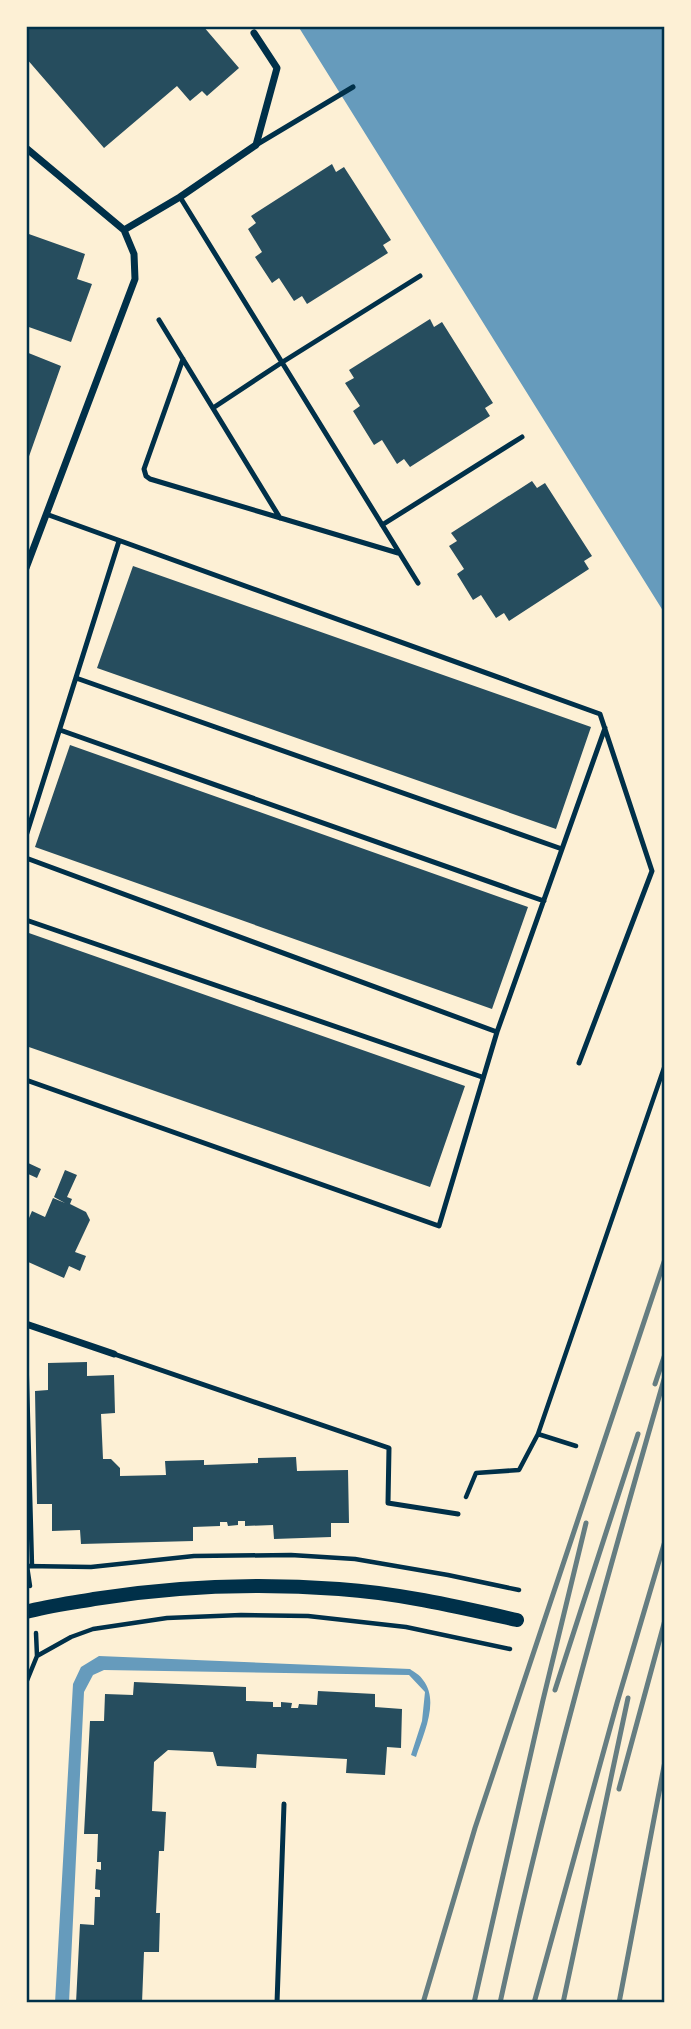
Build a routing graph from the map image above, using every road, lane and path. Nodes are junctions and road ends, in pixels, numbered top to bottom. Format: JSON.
{"nodes":[{"id":1,"x":254,"y":33,"type":"dead end"},
{"id":2,"x":353,"y":87,"type":"dead end"},
{"id":3,"x":256,"y":145,"type":"junction"},
{"id":4,"x":26,"y":148,"type":"edge"},
{"id":5,"x":180,"y":197,"type":"junction"},
{"id":6,"x":124,"y":230,"type":"junction"},
{"id":7,"x":420,"y":276,"type":"dead end"},
{"id":8,"x":159,"y":320,"type":"dead end"},
{"id":9,"x":183,"y":359,"type":"junction"},
{"id":10,"x":281,"y":363,"type":"junction"},
{"id":11,"x":213,"y":408,"type":"junction"},
{"id":12,"x":522,"y":437,"type":"dead end"},
{"id":13,"x":46,"y":514,"type":"junction"},
{"id":14,"x":280,"y":517,"type":"junction"},
{"id":15,"x":382,"y":525,"type":"junction"},
{"id":16,"x":119,"y":541,"type":"junction"},
{"id":17,"x":398,"y":553,"type":"junction"},
{"id":18,"x":26,"y":568,"type":"edge"},
{"id":19,"x":418,"y":583,"type":"dead end"},
{"id":20,"x":76,"y":678,"type":"junction"},
{"id":21,"x":605,"y":727,"type":"junction"},
{"id":22,"x":60,"y":730,"type":"junction"},
{"id":23,"x":26,"y":836,"type":"edge"},
{"id":24,"x":562,"y":849,"type":"junction"},
{"id":25,"x":26,"y":858,"type":"edge"},
{"id":26,"x":544,"y":901,"type":"junction"},
{"id":27,"x":26,"y":920,"type":"edge"},
{"id":28,"x":497,"y":1032,"type":"junction"},
{"id":29,"x":579,"y":1063,"type":"dead end"},
{"id":30,"x":665,"y":1065,"type":"edge"},
{"id":31,"x":482,"y":1077,"type":"junction"},
{"id":32,"x":26,"y":1080,"type":"edge"},
{"id":33,"x":26,"y":1324,"type":"edge"},
{"id":34,"x":26,"y":1347,"type":"edge"},
{"id":35,"x":114,"y":1354,"type":"joint"},
{"id":36,"x":538,"y":1434,"type":"junction"},
{"id":37,"x":576,"y":1446,"type":"dead end"},
{"id":38,"x":458,"y":1514,"type":"joint"},
{"id":39,"x":28,"y":1516,"type":"edge"},
{"id":40,"x":28,"y":1566,"type":"edge"},
{"id":41,"x":26,"y":1612,"type":"edge"},
{"id":42,"x":517,"y":1620,"type":"dead end"},
{"id":43,"x":510,"y":1649,"type":"dead end"},
{"id":44,"x":26,"y":1683,"type":"edge"},
{"id":45,"x":284,"y":1804,"type":"dead end"},
{"id":46,"x":277,"y":2003,"type":"edge"}],
"edges":[{"from":1,"to":3,"type":"street"},
{"from":2,"to":3,"type":"lane"},
{"from":3,"to":5,"type":"street"},
{"from":4,"to":6,"type":"street"},
{"from":5,"to":6,"type":"street"},
{"from":5,"to":10,"type":"lane"},
{"from":6,"to":13,"type":"street"},
{"from":7,"to":10,"type":"lane"},
{"from":8,"to":9,"type":"lane"},
{"from":9,"to":11,"type":"lane"},
{"from":9,"to":14,"type":"lane"},
{"from":10,"to":11,"type":"lane"},
{"from":10,"to":15,"type":"lane"},
{"from":11,"to":14,"type":"lane"},
{"from":12,"to":15,"type":"lane"},
{"from":13,"to":16,"type":"lane"},
{"from":13,"to":18,"type":"street"},
{"from":14,"to":17,"type":"lane"},
{"from":15,"to":17,"type":"lane"},
{"from":16,"to":20,"type":"lane"},
{"from":16,"to":21,"type":"lane"},
{"from":17,"to":19,"type":"lane"},
{"from":20,"to":22,"type":"lane"},
{"from":20,"to":24,"type":"lane"},
{"from":21,"to":24,"type":"lane"},
{"from":21,"to":29,"type":"lane"},
{"from":22,"to":23,"type":"lane"},
{"from":22,"to":26,"type":"lane"},
{"from":24,"to":26,"type":"lane"},
{"from":25,"to":28,"type":"lane"},
{"from":26,"to":28,"type":"lane"},
{"from":27,"to":31,"type":"lane"},
{"from":28,"to":31,"type":"lane"},
{"from":30,"to":36,"type":"path"},
{"from":31,"to":32,"type":"lane"},
{"from":33,"to":35,"type":"street"},
{"from":34,"to":39,"type":"path"},
{"from":35,"to":38,"type":"lane"},
{"from":36,"to":37,"type":"path"},
{"from":36,"to":38,"type":"path"},
{"from":39,"to":40,"type":"path"},
{"from":41,"to":42,"type":"main road"},
{"from":43,"to":44,"type":"path"},
{"from":45,"to":46,"type":"lane"}]}
